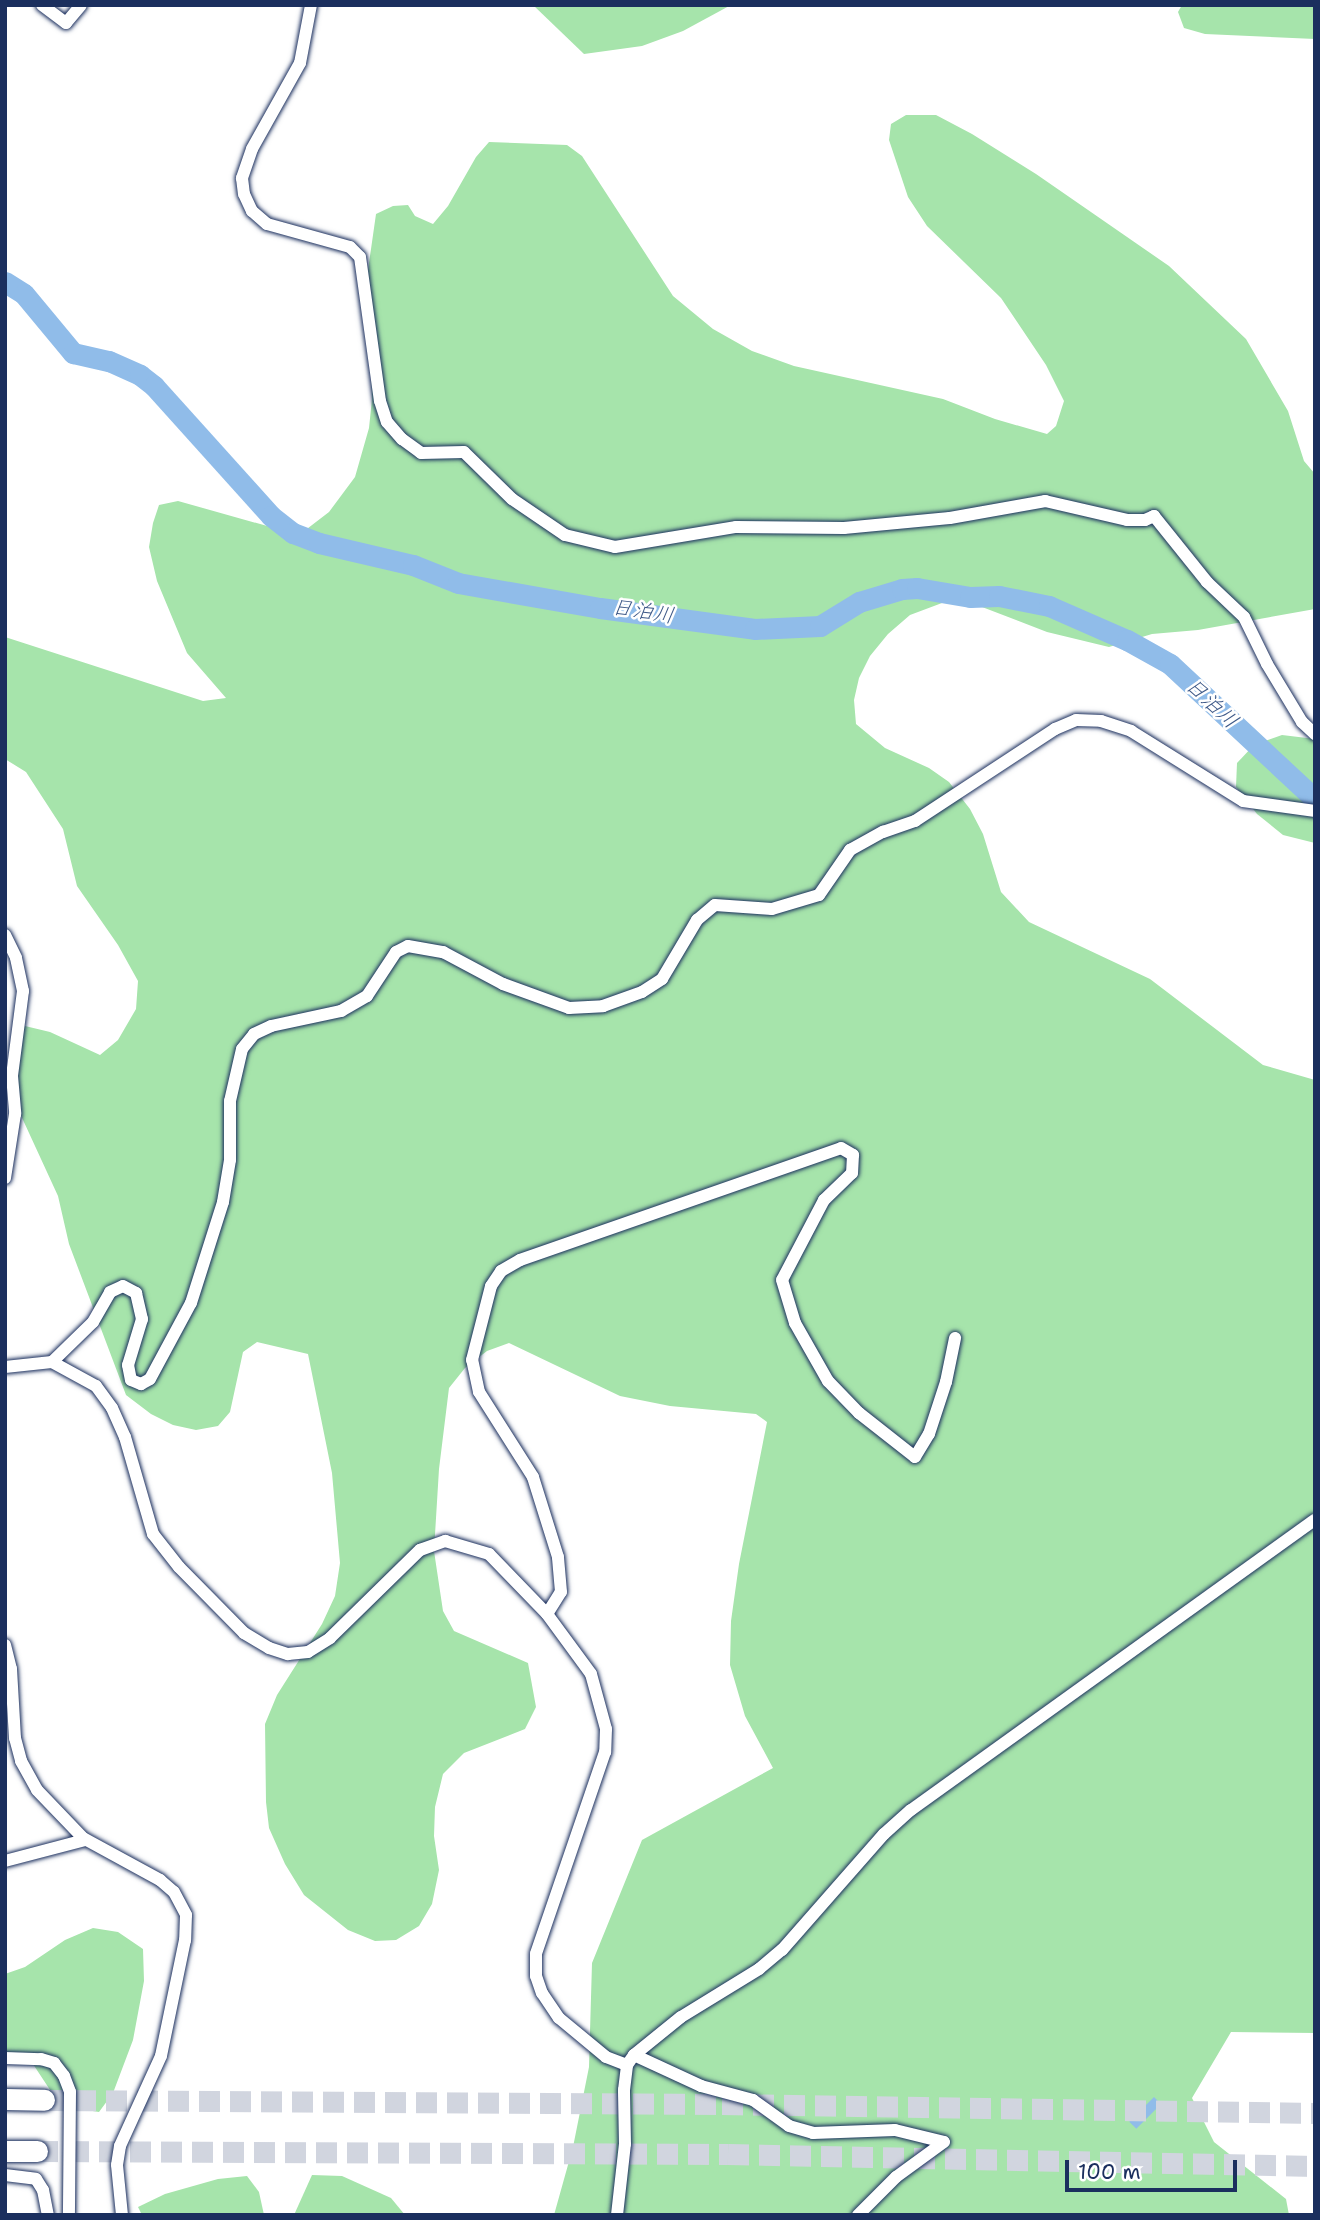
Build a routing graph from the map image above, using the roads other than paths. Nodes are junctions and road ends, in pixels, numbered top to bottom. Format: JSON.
{"nodes":[{"id":1,"x":42,"y":5,"type":"edge"},
{"id":2,"x":81,"y":5,"type":"edge"},
{"id":3,"x":311,"y":5,"type":"edge"},
{"id":4,"x":1315,"y":734,"type":"edge"},
{"id":5,"x":1315,"y":811,"type":"edge"},
{"id":6,"x":5,"y":935,"type":"edge"},
{"id":7,"x":5,"y":1178,"type":"edge"},
{"id":8,"x":955,"y":1338,"type":"dead end"},
{"id":9,"x":51,"y":1362,"type":"junction"},
{"id":10,"x":5,"y":1367,"type":"edge"},
{"id":11,"x":1315,"y":1520,"type":"edge"},
{"id":12,"x":547,"y":1614,"type":"junction"},
{"id":13,"x":5,"y":1645,"type":"edge"},
{"id":14,"x":85,"y":1840,"type":"junction"},
{"id":15,"x":5,"y":1861,"type":"edge"},
{"id":16,"x":5,"y":2058,"type":"edge"},
{"id":17,"x":630,"y":2060,"type":"junction"},
{"id":18,"x":5,"y":2099,"type":"edge"},
{"id":19,"x":44,"y":2100,"type":"tunnel mouth"},
{"id":20,"x":5,"y":2151,"type":"edge"},
{"id":21,"x":37,"y":2151,"type":"tunnel mouth"},
{"id":22,"x":5,"y":2175,"type":"edge"},
{"id":23,"x":48,"y":2215,"type":"edge"},
{"id":24,"x":69,"y":2215,"type":"edge"},
{"id":25,"x":122,"y":2215,"type":"edge"},
{"id":26,"x":617,"y":2215,"type":"edge"},
{"id":27,"x":858,"y":2215,"type":"edge"}],
"edges":[{"from":1,"to":2,"type":"street"},
{"from":3,"to":4,"type":"street"},
{"from":5,"to":9,"type":"street"},
{"from":6,"to":7,"type":"street"},
{"from":8,"to":12,"type":"street"},
{"from":9,"to":10,"type":"street"},
{"from":9,"to":12,"type":"street"},
{"from":11,"to":17,"type":"street"},
{"from":12,"to":17,"type":"street"},
{"from":13,"to":14,"type":"street"},
{"from":14,"to":15,"type":"street"},
{"from":14,"to":25,"type":"street"},
{"from":16,"to":24,"type":"street"},
{"from":17,"to":26,"type":"street"},
{"from":17,"to":27,"type":"street"},
{"from":18,"to":19,"type":"highway"},
{"from":20,"to":21,"type":"highway"},
{"from":22,"to":23,"type":"street"}]}
